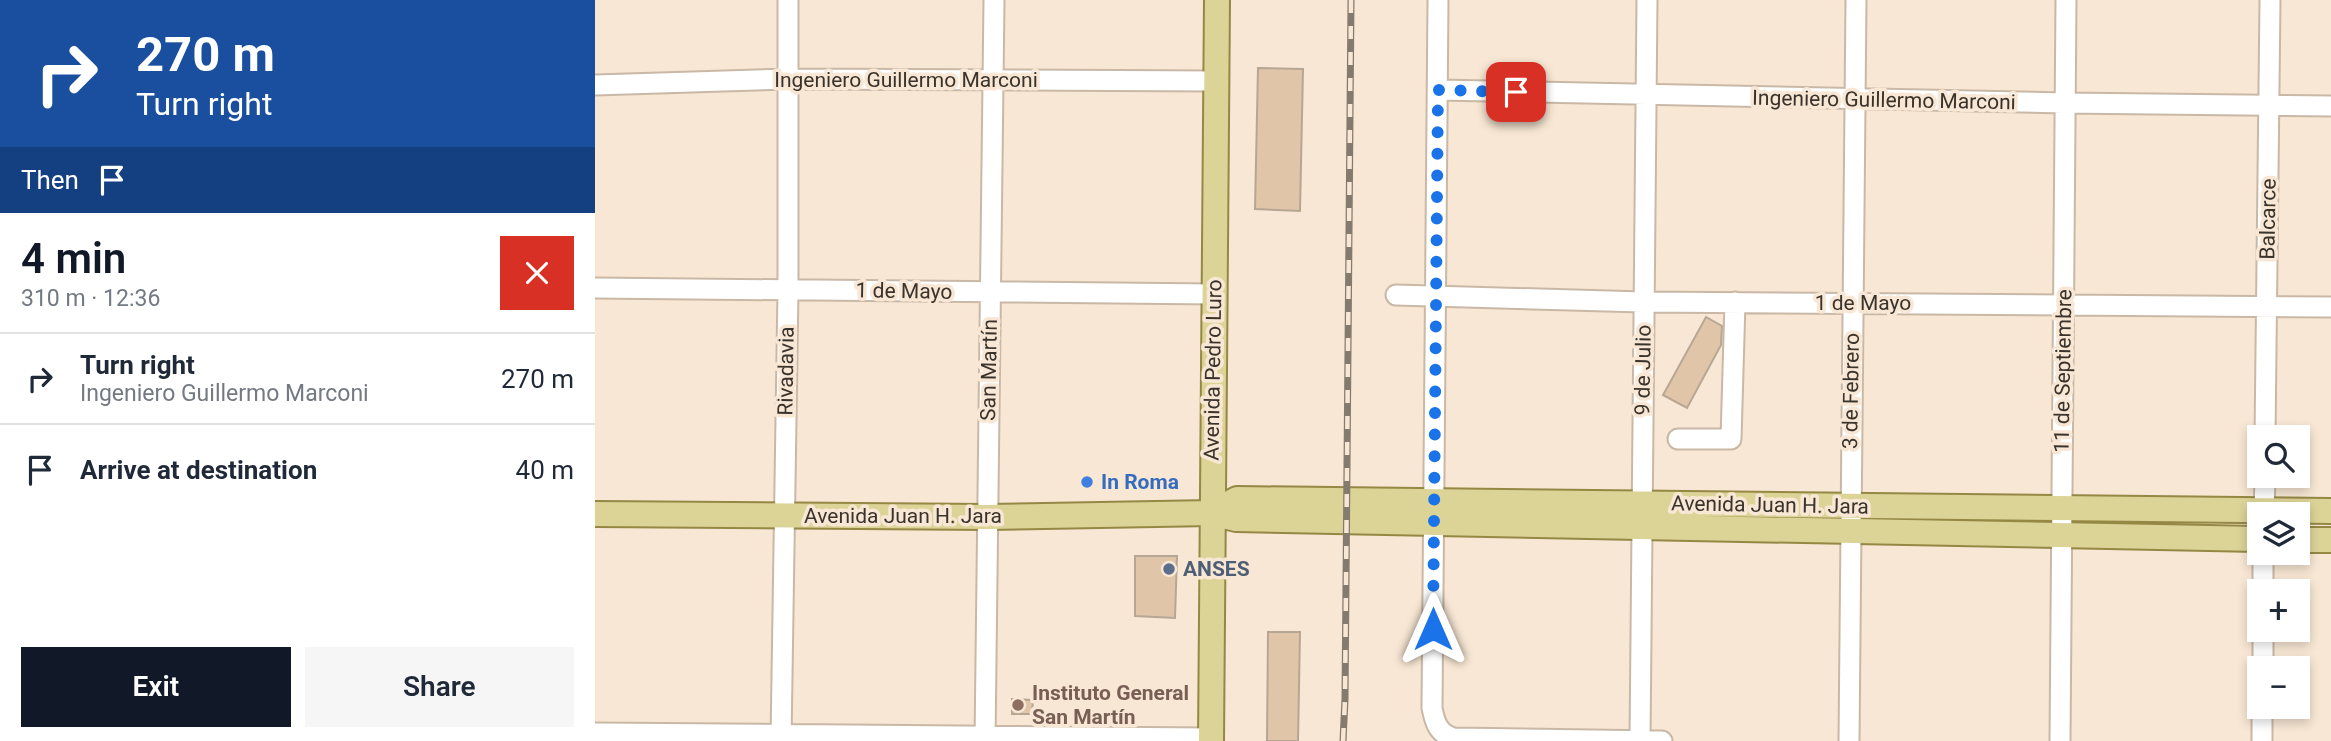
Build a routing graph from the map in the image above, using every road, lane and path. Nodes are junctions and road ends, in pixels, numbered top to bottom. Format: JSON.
{"nodes":[{"id":1,"x":788,"y":0,"type":"edge"},
{"id":2,"x":994,"y":0,"type":"edge"},
{"id":3,"x":1217,"y":0,"type":"edge"},
{"id":4,"x":1439,"y":0,"type":"edge"},
{"id":5,"x":1647,"y":0,"type":"edge"},
{"id":6,"x":1856,"y":0,"type":"edge"},
{"id":7,"x":2066,"y":0,"type":"edge"},
{"id":8,"x":2270,"y":0,"type":"edge"},
{"id":9,"x":789,"y":79,"type":"junction"},
{"id":10,"x":993,"y":79,"type":"junction"},
{"id":11,"x":1216,"y":81,"type":"junction"},
{"id":12,"x":595,"y":85,"type":"edge"},
{"id":13,"x":1438,"y":90,"type":"junction"},
{"id":14,"x":1646,"y":95,"type":"junction"},
{"id":15,"x":1855,"y":99,"type":"junction"},
{"id":16,"x":2065,"y":103,"type":"junction"},
{"id":17,"x":2270,"y":105,"type":"junction"},
{"id":18,"x":2331,"y":106,"type":"edge"},
{"id":19,"x":595,"y":288,"type":"edge"},
{"id":20,"x":788,"y":290,"type":"junction"},
{"id":21,"x":990,"y":292,"type":"junction"},
{"id":22,"x":1214,"y":294,"type":"junction"},
{"id":23,"x":1396,"y":295,"type":"dead end"},
{"id":24,"x":1436,"y":296,"type":"junction"},
{"id":25,"x":1643,"y":302,"type":"junction"},
{"id":26,"x":1735,"y":302,"type":"junction"},
{"id":27,"x":1853,"y":303,"type":"junction"},
{"id":28,"x":2064,"y":305,"type":"junction"},
{"id":29,"x":2267,"y":306,"type":"junction"},
{"id":30,"x":2331,"y":307,"type":"edge"},
{"id":31,"x":2265,"y":425,"type":"edge"},
{"id":32,"x":1678,"y":439,"type":"dead end"},
{"id":33,"x":1850,"y":506,"type":"junction"},
{"id":34,"x":2061,"y":508,"type":"junction"},
{"id":35,"x":2310,"y":511,"type":"edge"},
{"id":36,"x":2331,"y":511,"type":"edge"},
{"id":37,"x":1434,"y":512,"type":"junction"},
{"id":38,"x":2247,"y":512,"type":"edge"},
{"id":39,"x":1212,"y":513,"type":"junction"},
{"id":40,"x":595,"y":514,"type":"edge"},
{"id":41,"x":1641,"y":515,"type":"junction"},
{"id":42,"x":783,"y":516,"type":"junction"},
{"id":43,"x":988,"y":517,"type":"junction"},
{"id":44,"x":1849,"y":531,"type":"junction"},
{"id":45,"x":2061,"y":535,"type":"junction"},
{"id":46,"x":2247,"y":539,"type":"edge"},
{"id":47,"x":2310,"y":540,"type":"edge"},
{"id":48,"x":2331,"y":540,"type":"edge"},
{"id":49,"x":2262,"y":719,"type":"edge"},
{"id":50,"x":595,"y":733,"type":"edge"},
{"id":51,"x":781,"y":738,"type":"edge"},
{"id":52,"x":986,"y":739,"type":"edge"},
{"id":53,"x":1211,"y":739,"type":"edge"},
{"id":54,"x":1640,"y":741,"type":"edge"},
{"id":55,"x":1662,"y":741,"type":"edge"},
{"id":56,"x":1849,"y":741,"type":"edge"},
{"id":57,"x":2060,"y":741,"type":"edge"},
{"id":58,"x":2262,"y":741,"type":"edge"}],
"edges":[{"from":1,"to":9,"type":"street","name":"Rivadavia"},
{"from":2,"to":10,"type":"street","name":"San Martín"},
{"from":3,"to":11,"type":"main road","name":"Avenida Pedro Luro"},
{"from":4,"to":13,"type":"street"},
{"from":5,"to":14,"type":"street","name":"9 de Julio"},
{"from":6,"to":15,"type":"street","name":"3 de Febrero"},
{"from":7,"to":16,"type":"street","name":"11 de Septiembre"},
{"from":8,"to":17,"type":"street","name":"Balcarce"},
{"from":9,"to":10,"type":"street","name":"Ingeniero Guillermo Marconi"},
{"from":9,"to":12,"type":"street","name":"Ingeniero Guillermo Marconi"},
{"from":9,"to":20,"type":"street","name":"Rivadavia"},
{"from":10,"to":11,"type":"street","name":"Ingeniero Guillermo Marconi"},
{"from":10,"to":21,"type":"street","name":"San Martín"},
{"from":11,"to":22,"type":"main road","name":"Avenida Pedro Luro"},
{"from":13,"to":14,"type":"street","name":"Ingeniero Guillermo Marconi"},
{"from":13,"to":24,"type":"street"},
{"from":14,"to":15,"type":"street","name":"Ingeniero Guillermo Marconi"},
{"from":14,"to":25,"type":"street","name":"9 de Julio"},
{"from":15,"to":16,"type":"street","name":"Ingeniero Guillermo Marconi"},
{"from":15,"to":27,"type":"street","name":"3 de Febrero"},
{"from":16,"to":17,"type":"street","name":"Ingeniero Guillermo Marconi"},
{"from":16,"to":28,"type":"street","name":"11 de Septiembre"},
{"from":17,"to":18,"type":"street","name":"Ingeniero Guillermo Marconi"},
{"from":17,"to":29,"type":"street","name":"Balcarce"},
{"from":19,"to":20,"type":"street","name":"1 de Mayo"},
{"from":20,"to":21,"type":"street","name":"1 de Mayo"},
{"from":20,"to":42,"type":"street","name":"Rivadavia"},
{"from":21,"to":22,"type":"street","name":"1 de Mayo"},
{"from":21,"to":43,"type":"street","name":"San Martín"},
{"from":22,"to":39,"type":"main road","name":"Avenida Pedro Luro"},
{"from":23,"to":24,"type":"street","name":"1 de Mayo"},
{"from":24,"to":25,"type":"street","name":"1 de Mayo"},
{"from":24,"to":37,"type":"street"},
{"from":25,"to":26,"type":"street","name":"1 de Mayo"},
{"from":25,"to":41,"type":"street","name":"9 de Julio"},
{"from":26,"to":27,"type":"street","name":"1 de Mayo"},
{"from":26,"to":32,"type":"street"},
{"from":27,"to":28,"type":"street","name":"1 de Mayo"},
{"from":27,"to":33,"type":"street","name":"3 de Febrero"},
{"from":28,"to":29,"type":"street","name":"1 de Mayo"},
{"from":28,"to":34,"type":"street","name":"11 de Septiembre"},
{"from":29,"to":30,"type":"street","name":"1 de Mayo"},
{"from":29,"to":31,"type":"street","name":"Balcarce"},
{"from":33,"to":34,"type":"main road","name":"Avenida Juan H. Jara"},
{"from":33,"to":41,"type":"main road","name":"Avenida Juan H. Jara"},
{"from":33,"to":44,"type":"street","name":"3 de Febrero"},
{"from":34,"to":38,"type":"main road","name":"Avenida Juan H. Jara"},
{"from":34,"to":45,"type":"street","name":"11 de Septiembre"},
{"from":35,"to":36,"type":"main road","name":"Avenida Juan H. Jara"},
{"from":37,"to":39,"type":"main road","name":"Avenida Juan H. Jara"},
{"from":37,"to":41,"type":"main road","name":"Avenida Juan H. Jara"},
{"from":37,"to":54,"type":"street"},
{"from":39,"to":43,"type":"main road","name":"Avenida Juan H. Jara"},
{"from":39,"to":53,"type":"main road","name":"Avenida Pedro Luro"},
{"from":40,"to":42,"type":"main road","name":"Avenida Juan H. Jara"},
{"from":41,"to":44,"type":"main road","name":"Avenida Juan H. Jara"},
{"from":41,"to":54,"type":"street","name":"9 de Julio"},
{"from":42,"to":43,"type":"main road","name":"Avenida Juan H. Jara"},
{"from":42,"to":51,"type":"street","name":"Rivadavia"},
{"from":43,"to":52,"type":"street","name":"San Martín"},
{"from":44,"to":45,"type":"main road","name":"Avenida Juan H. Jara"},
{"from":44,"to":56,"type":"street","name":"3 de Febrero"},
{"from":45,"to":46,"type":"main road","name":"Avenida Juan H. Jara"},
{"from":45,"to":57,"type":"street","name":"11 de Septiembre"},
{"from":47,"to":48,"type":"main road"},
{"from":49,"to":58,"type":"street"},
{"from":50,"to":51,"type":"street"},
{"from":51,"to":52,"type":"street"},
{"from":52,"to":53,"type":"street"},
{"from":54,"to":55,"type":"street"}]}
